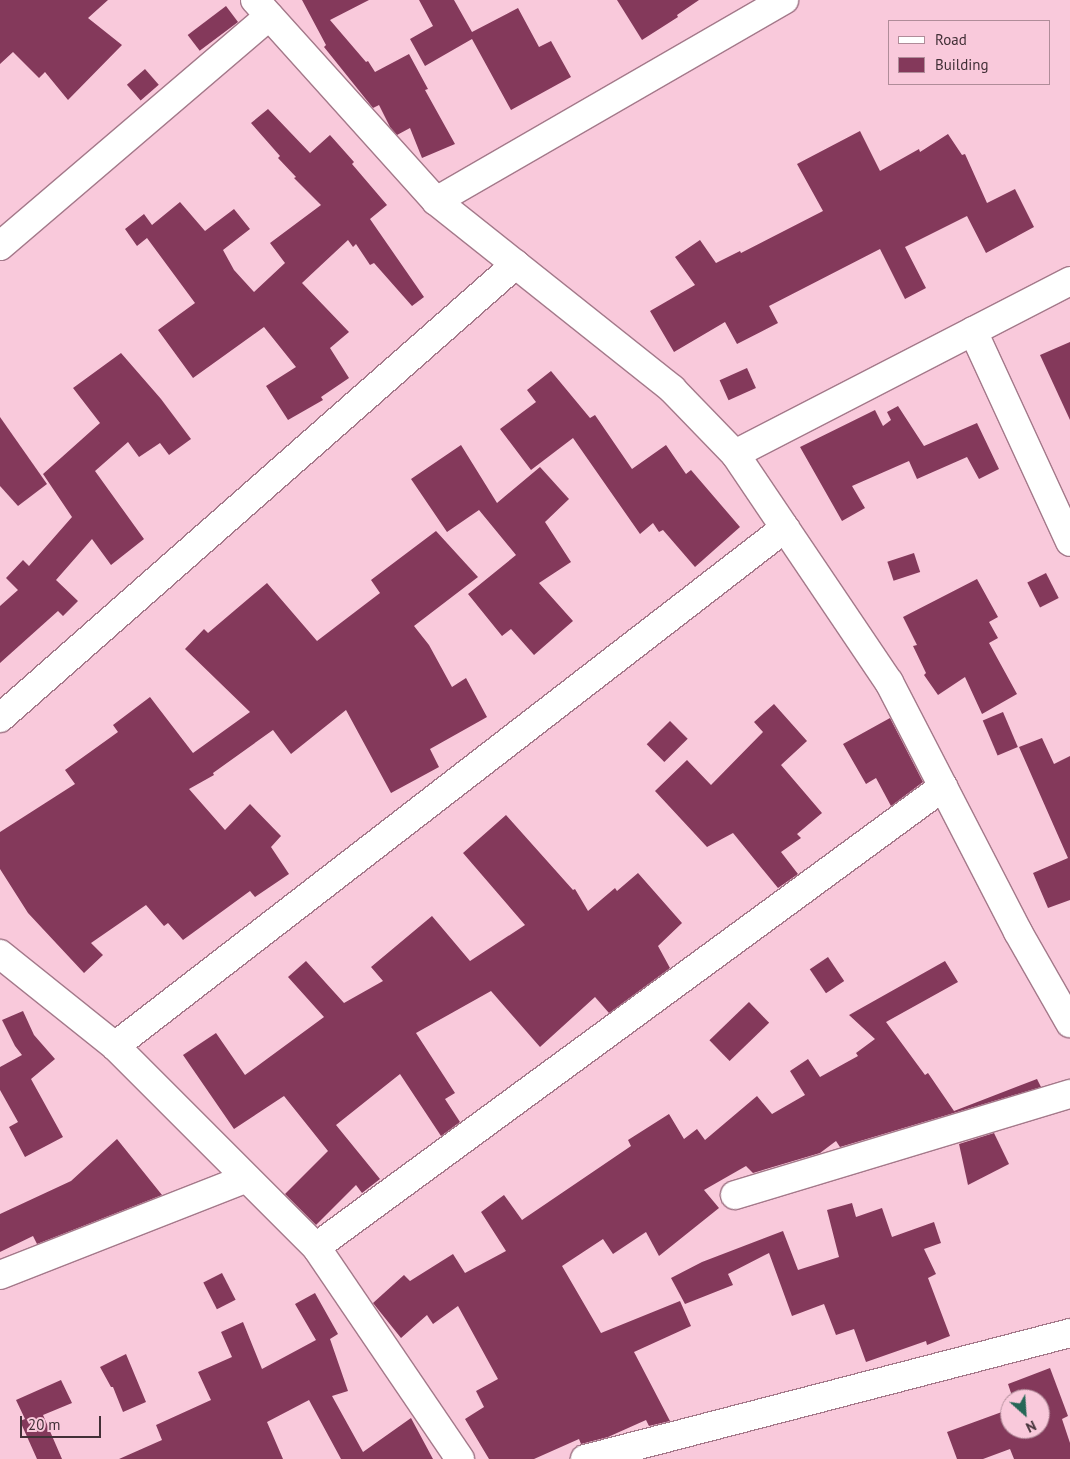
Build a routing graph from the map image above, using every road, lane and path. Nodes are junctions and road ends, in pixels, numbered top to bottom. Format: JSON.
{"nodes":[{"id":1,"x":784,"y":0,"type":"edge"},
{"id":2,"x":262,"y":8,"type":"edge"},
{"id":3,"x":436,"y":201,"type":"junction"},
{"id":4,"x":0,"y":246,"type":"edge"},
{"id":5,"x":516,"y":264,"type":"junction"},
{"id":6,"x":1070,"y":281,"type":"edge"},
{"id":7,"x":973,"y":331,"type":"junction"},
{"id":8,"x":735,"y":454,"type":"junction"},
{"id":9,"x":785,"y":528,"type":"junction"},
{"id":10,"x":1070,"y":542,"type":"edge"},
{"id":11,"x":0,"y":718,"type":"edge"},
{"id":12,"x":943,"y":787,"type":"junction"},
{"id":13,"x":6,"y":967,"type":"edge"},
{"id":14,"x":1070,"y":1023,"type":"edge"},
{"id":15,"x":115,"y":1046,"type":"junction"},
{"id":16,"x":1070,"y":1094,"type":"edge"},
{"id":17,"x":247,"y":1178,"type":"junction"},
{"id":18,"x":735,"y":1194,"type":"dead end"},
{"id":19,"x":316,"y":1247,"type":"junction"},
{"id":20,"x":0,"y":1275,"type":"edge"},
{"id":21,"x":1070,"y":1333,"type":"edge"},
{"id":22,"x":460,"y":1459,"type":"edge"},
{"id":23,"x":584,"y":1459,"type":"edge"}],
"edges":[{"from":1,"to":3,"type":"street"},
{"from":2,"to":3,"type":"street"},
{"from":2,"to":4,"type":"street"},
{"from":3,"to":5,"type":"street"},
{"from":5,"to":8,"type":"street"},
{"from":5,"to":11,"type":"street"},
{"from":6,"to":7,"type":"street"},
{"from":7,"to":8,"type":"street"},
{"from":7,"to":10,"type":"street"},
{"from":8,"to":9,"type":"street"},
{"from":9,"to":12,"type":"street"},
{"from":9,"to":15,"type":"street"},
{"from":12,"to":14,"type":"street"},
{"from":12,"to":19,"type":"street"},
{"from":13,"to":15,"type":"street"},
{"from":15,"to":17,"type":"street"},
{"from":16,"to":18,"type":"street"},
{"from":17,"to":19,"type":"street"},
{"from":17,"to":20,"type":"street"},
{"from":19,"to":22,"type":"street"},
{"from":21,"to":23,"type":"street"}]}
